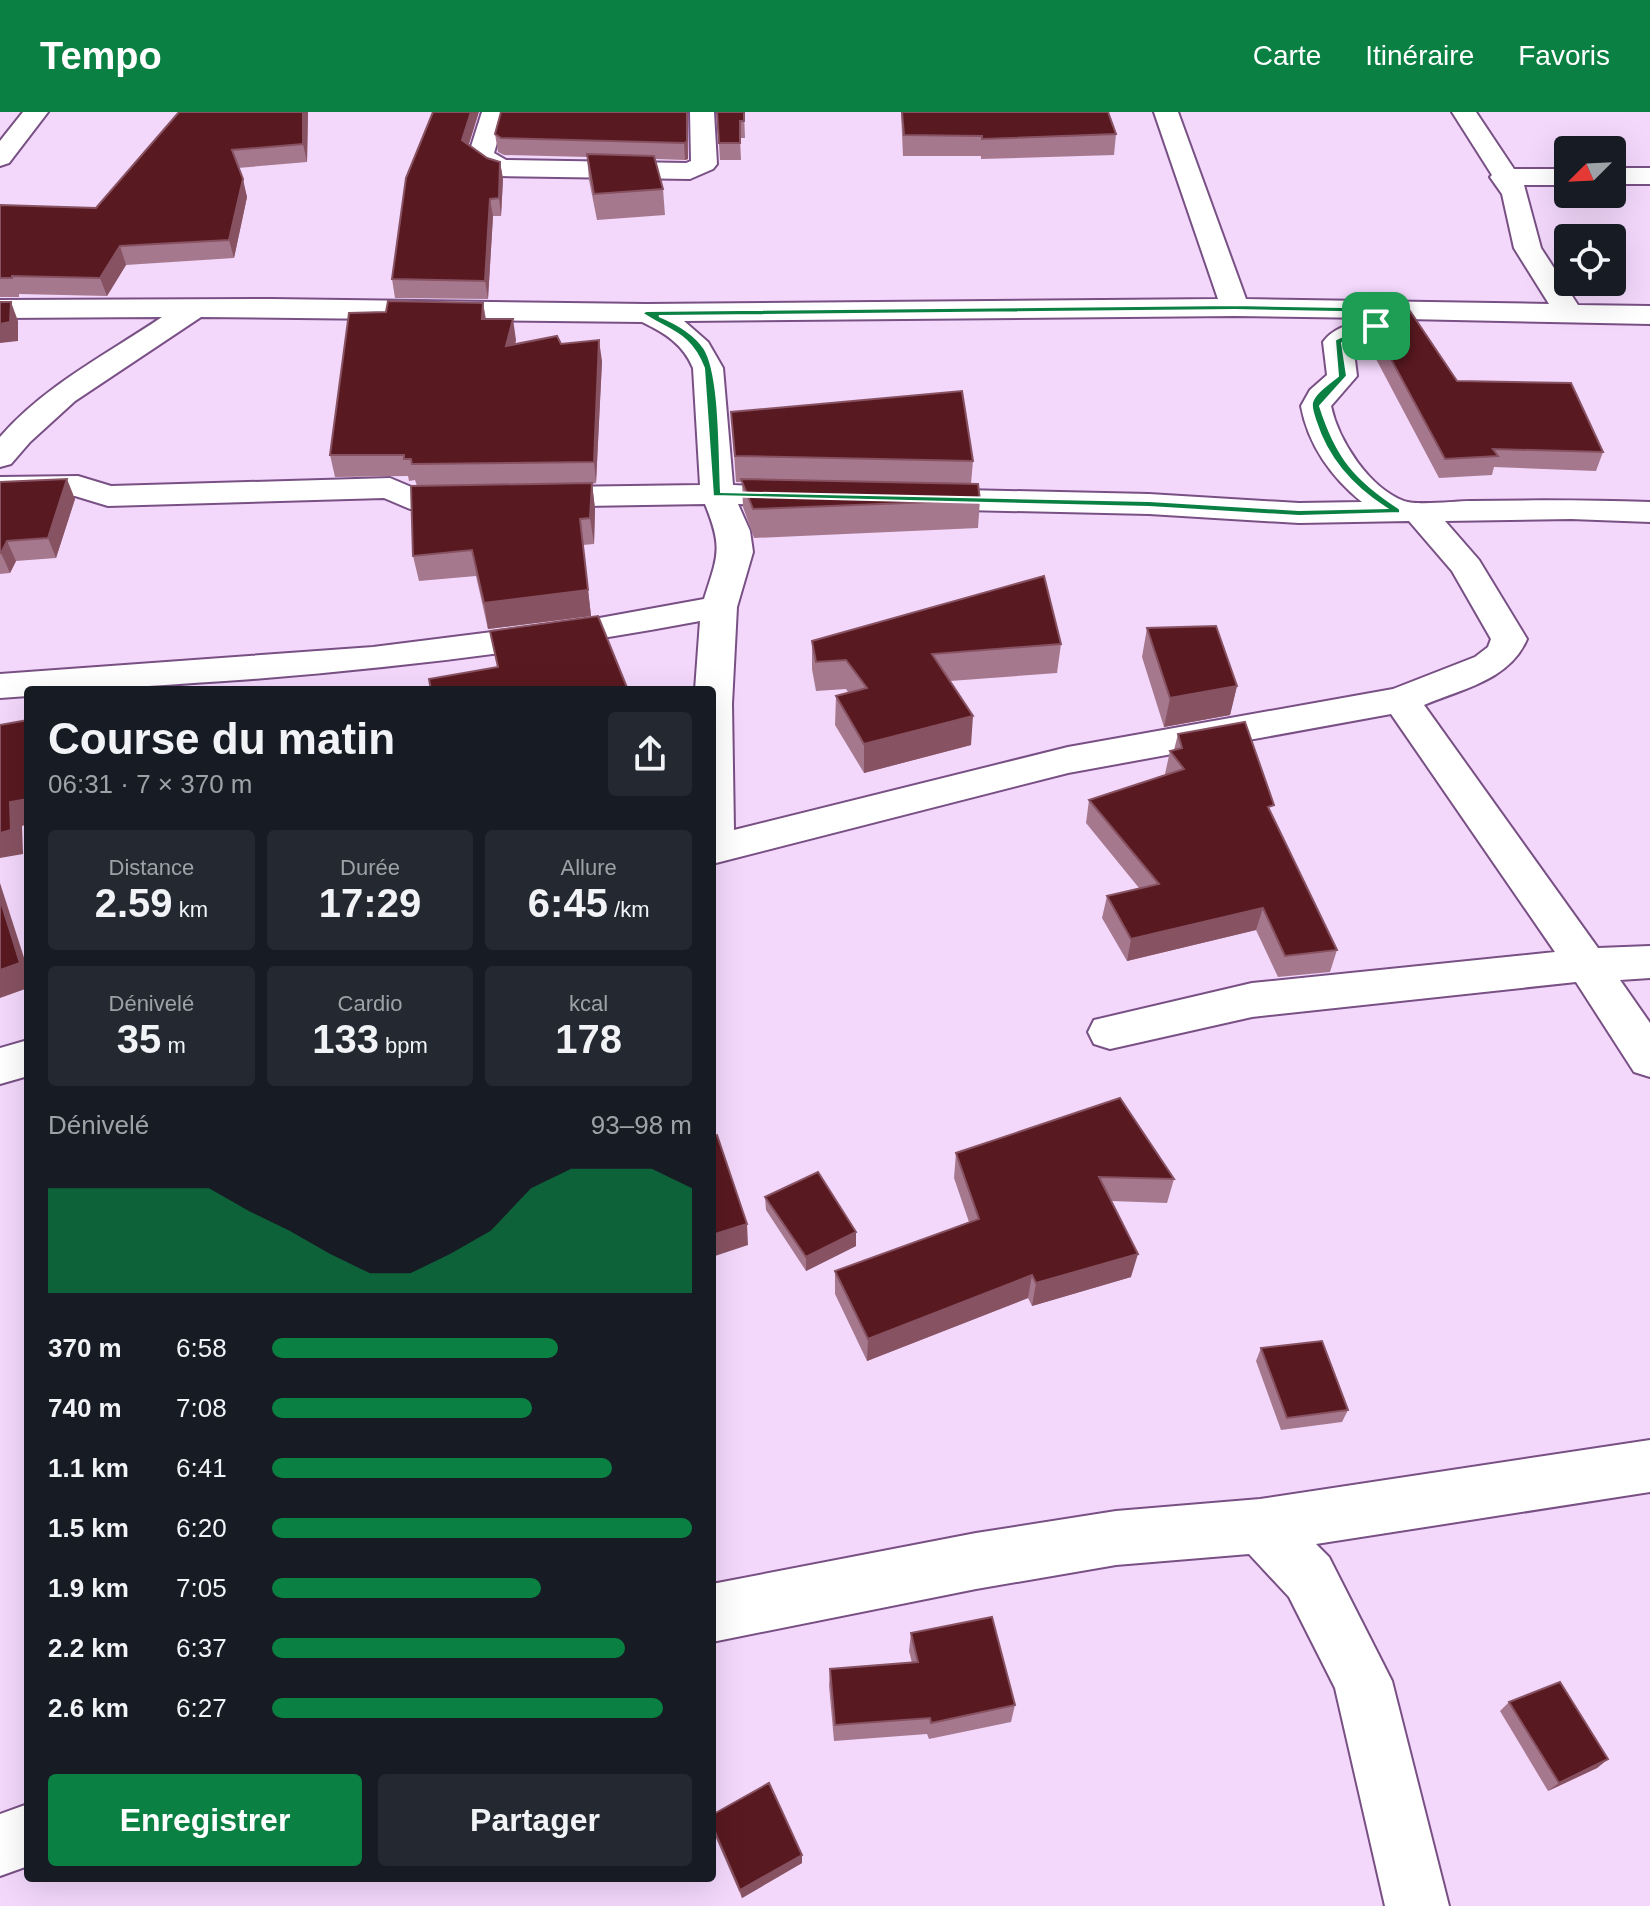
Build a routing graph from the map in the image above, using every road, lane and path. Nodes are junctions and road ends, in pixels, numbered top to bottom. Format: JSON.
{"nodes":[{"id":1,"x":36,"y":112,"type":"edge"},
{"id":2,"x":494,"y":112,"type":"edge"},
{"id":3,"x":702,"y":112,"type":"edge"},
{"id":4,"x":1166,"y":112,"type":"edge"},
{"id":5,"x":1464,"y":112,"type":"edge"},
{"id":6,"x":0,"y":158,"type":"edge"},
{"id":7,"x":1626,"y":176,"type":"edge"},
{"id":8,"x":1650,"y":176,"type":"edge"},
{"id":9,"x":1503,"y":177,"type":"junction"},
{"id":10,"x":1554,"y":177,"type":"edge"},
{"id":11,"x":1235,"y":307,"type":"junction"},
{"id":12,"x":0,"y":309,"type":"edge"},
{"id":13,"x":192,"y":310,"type":"junction"},
{"id":14,"x":1397,"y":310,"type":"junction"},
{"id":15,"x":646,"y":313,"type":"junction"},
{"id":16,"x":1569,"y":313,"type":"junction"},
{"id":17,"x":1650,"y":315,"type":"edge"},
{"id":18,"x":0,"y":457,"type":"edge"},
{"id":19,"x":0,"y":487,"type":"edge"},
{"id":20,"x":717,"y":494,"type":"junction"},
{"id":21,"x":825,"y":497,"type":"edge"},
{"id":22,"x":887,"y":498,"type":"edge"},
{"id":23,"x":1408,"y":511,"type":"junction"},
{"id":24,"x":1650,"y":512,"type":"edge"},
{"id":25,"x":719,"y":607,"type":"junction"},
{"id":26,"x":0,"y":686,"type":"edge"},
{"id":27,"x":714,"y":686,"type":"edge"},
{"id":28,"x":1401,"y":700,"type":"junction"},
{"id":29,"x":716,"y":848,"type":"edge"},
{"id":30,"x":1650,"y":962,"type":"edge"},
{"id":31,"x":1587,"y":965,"type":"junction"},
{"id":32,"x":1110,"y":1032,"type":"dead end"},
{"id":33,"x":24,"y":1059,"type":"edge"},
{"id":34,"x":1650,"y":1059,"type":"edge"},
{"id":35,"x":0,"y":1066,"type":"edge"},
{"id":36,"x":1650,"y":1466,"type":"edge"},
{"id":37,"x":1260,"y":1526,"type":"junction"},
{"id":38,"x":716,"y":1612,"type":"edge"},
{"id":39,"x":24,"y":1836,"type":"edge"},
{"id":40,"x":0,"y":1845,"type":"edge"},
{"id":41,"x":1417,"y":1906,"type":"edge"}],
"edges":[{"from":1,"to":6,"type":"street"},
{"from":2,"to":3,"type":"street"},
{"from":4,"to":11,"type":"street"},
{"from":5,"to":9,"type":"street"},
{"from":7,"to":8,"type":"street"},
{"from":9,"to":10,"type":"street"},
{"from":9,"to":16,"type":"street"},
{"from":11,"to":14,"type":"street"},
{"from":11,"to":15,"type":"street"},
{"from":12,"to":13,"type":"street"},
{"from":13,"to":15,"type":"street"},
{"from":13,"to":18,"type":"street"},
{"from":14,"to":16,"type":"street"},
{"from":14,"to":23,"type":"street"},
{"from":15,"to":20,"type":"street"},
{"from":16,"to":17,"type":"street"},
{"from":19,"to":20,"type":"street"},
{"from":20,"to":21,"type":"street"},
{"from":20,"to":25,"type":"street"},
{"from":22,"to":23,"type":"street"},
{"from":23,"to":24,"type":"street"},
{"from":23,"to":28,"type":"street"},
{"from":25,"to":26,"type":"street"},
{"from":25,"to":27,"type":"street"},
{"from":28,"to":29,"type":"street"},
{"from":28,"to":31,"type":"street"},
{"from":30,"to":31,"type":"street"},
{"from":31,"to":32,"type":"street"},
{"from":31,"to":34,"type":"street"},
{"from":33,"to":35,"type":"street"},
{"from":36,"to":37,"type":"street"},
{"from":37,"to":38,"type":"street"},
{"from":37,"to":41,"type":"street"},
{"from":39,"to":40,"type":"street"}]}
